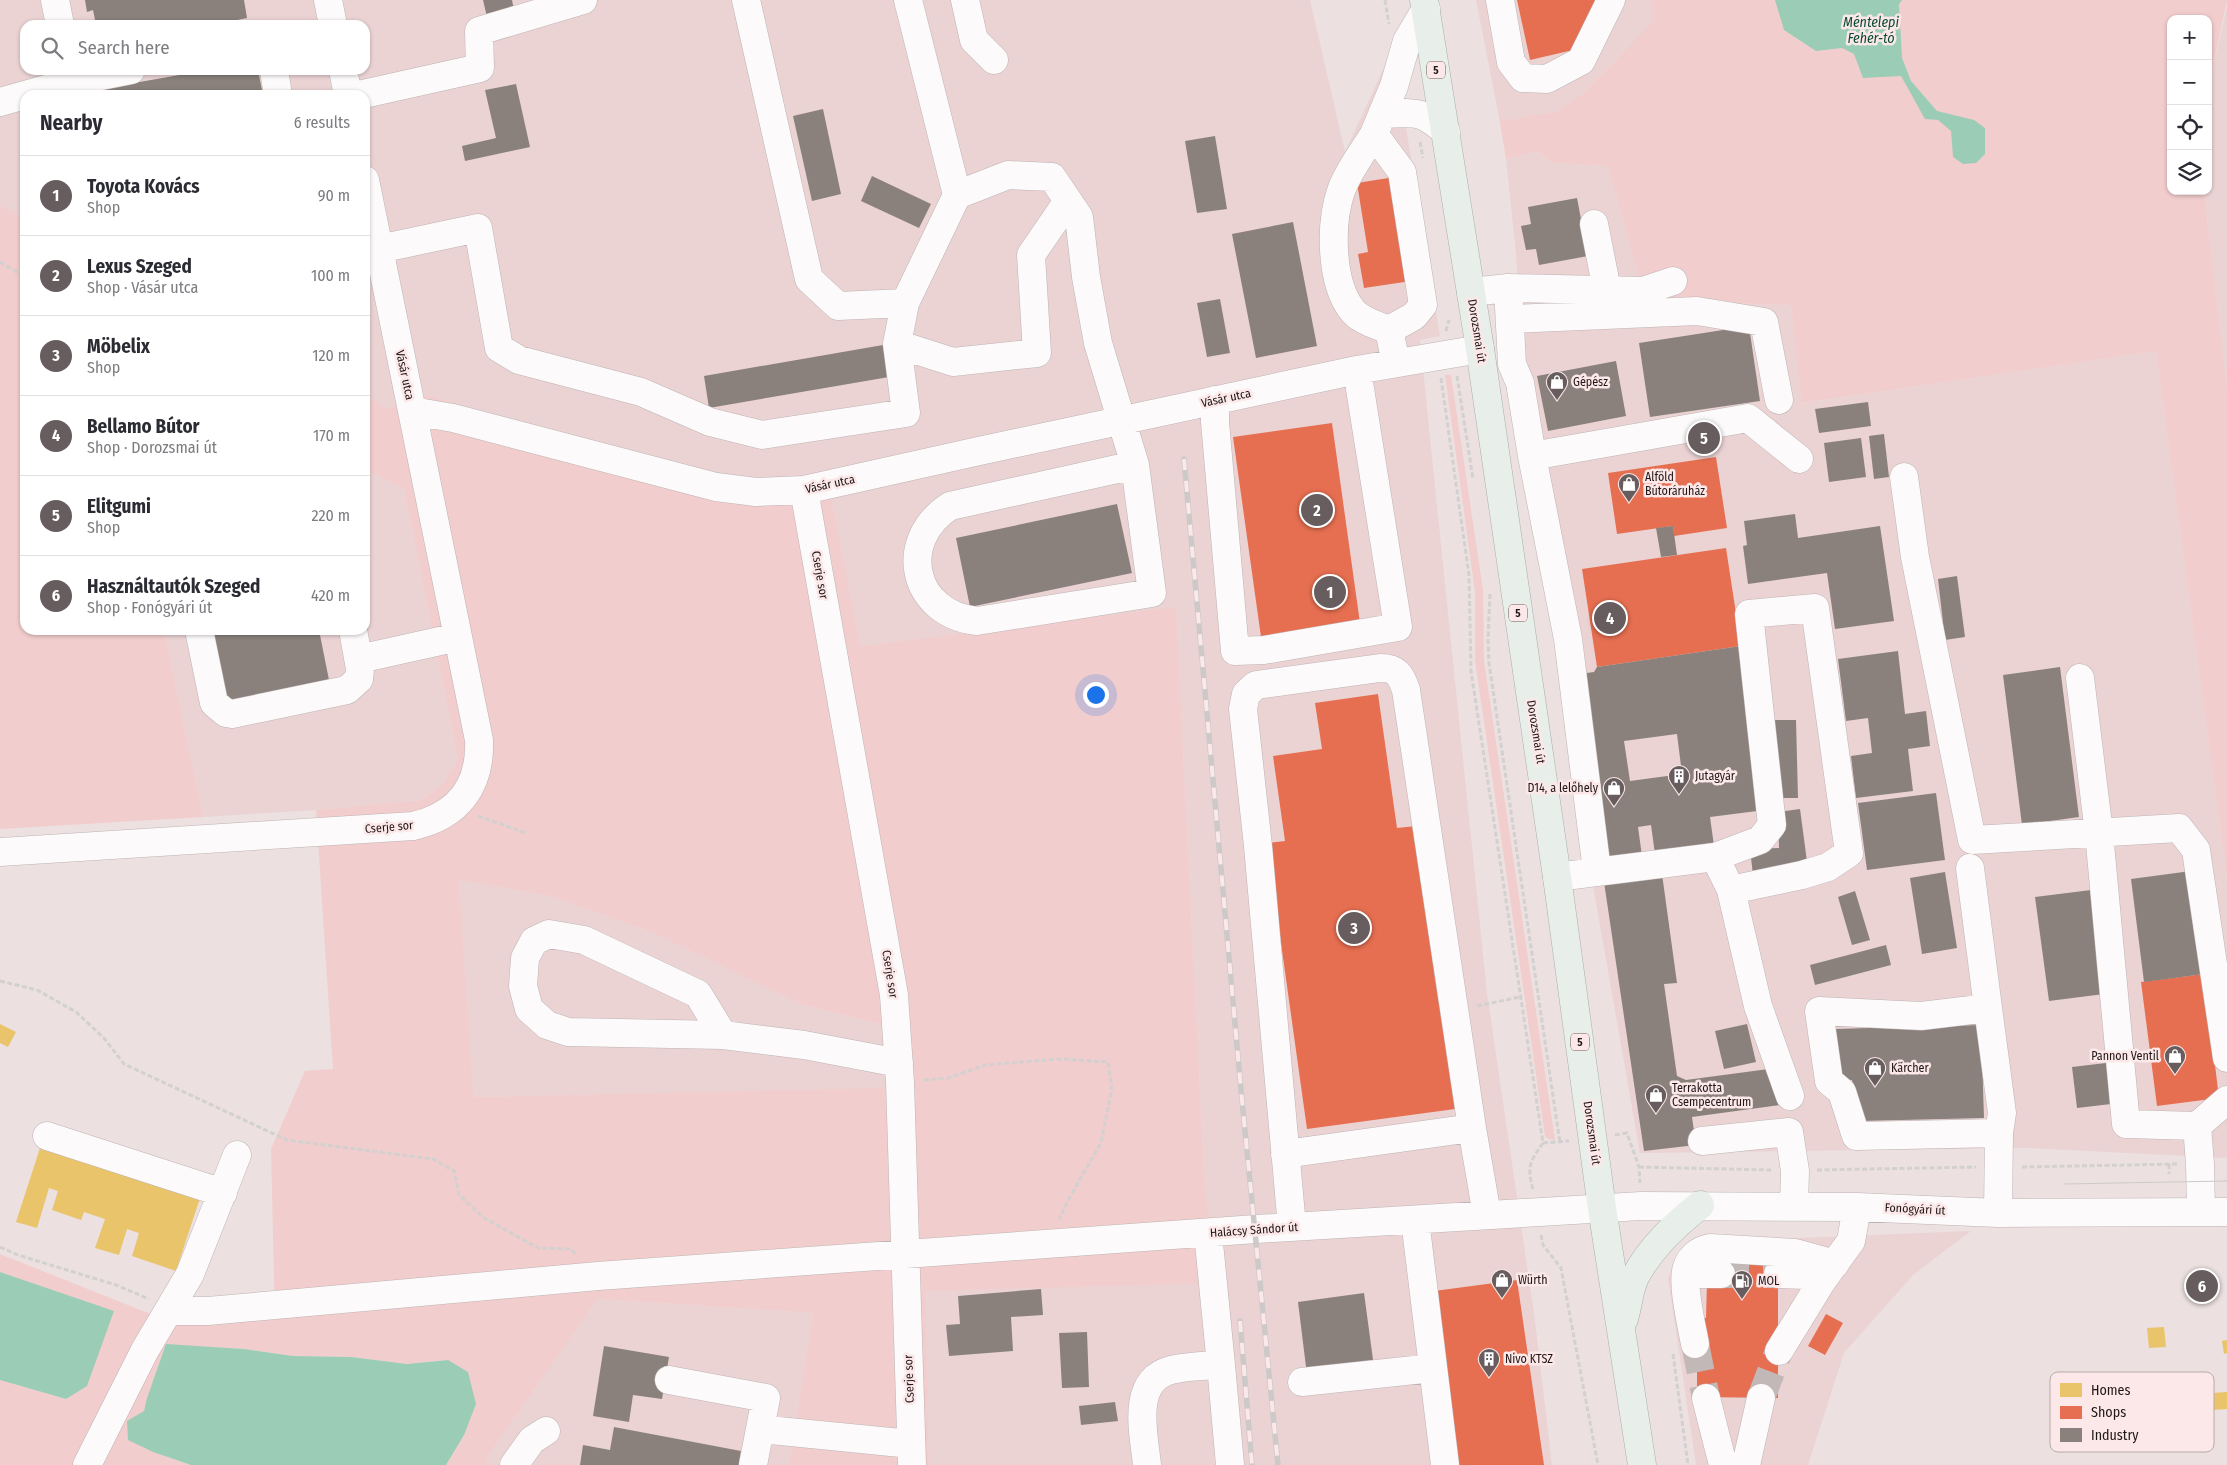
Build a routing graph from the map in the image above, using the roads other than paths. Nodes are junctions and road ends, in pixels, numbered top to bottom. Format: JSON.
{"nodes":[{"id":1,"x":56,"y":0,"type":"edge"},
{"id":2,"x":328,"y":0,"type":"edge"},
{"id":3,"x":584,"y":0,"type":"edge"},
{"id":4,"x":746,"y":0,"type":"edge"},
{"id":5,"x":908,"y":0,"type":"edge"},
{"id":6,"x":965,"y":0,"type":"edge"},
{"id":7,"x":1500,"y":0,"type":"edge"},
{"id":8,"x":1612,"y":0,"type":"edge"},
{"id":9,"x":1425,"y":4,"type":"edge"},
{"id":10,"x":59,"y":20,"type":"edge"},
{"id":11,"x":332,"y":20,"type":"edge"},
{"id":12,"x":994,"y":60,"type":"dead end"},
{"id":13,"x":106,"y":75,"type":"edge"},
{"id":14,"x":275,"y":75,"type":"edge"},
{"id":15,"x":344,"y":75,"type":"edge"},
{"id":16,"x":70,"y":82,"type":"edge"},
{"id":17,"x":42,"y":90,"type":"edge"},
{"id":18,"x":277,"y":90,"type":"edge"},
{"id":19,"x":347,"y":90,"type":"edge"},
{"id":20,"x":370,"y":93,"type":"edge"},
{"id":21,"x":20,"y":96,"type":"edge"},
{"id":22,"x":0,"y":102,"type":"edge"},
{"id":23,"x":1378,"y":124,"type":"junction"},
{"id":24,"x":1446,"y":132,"type":"junction"},
{"id":25,"x":957,"y":195,"type":"junction"},
{"id":26,"x":1068,"y":201,"type":"junction"},
{"id":27,"x":370,"y":205,"type":"edge"},
{"id":28,"x":1594,"y":224,"type":"dead end"},
{"id":29,"x":379,"y":249,"type":"junction"},
{"id":30,"x":1673,"y":281,"type":"dead end"},
{"id":31,"x":1508,"y":288,"type":"junction"},
{"id":32,"x":1607,"y":290,"type":"junction"},
{"id":33,"x":1471,"y":292,"type":"junction"},
{"id":34,"x":905,"y":303,"type":"junction"},
{"id":35,"x":1510,"y":320,"type":"junction"},
{"id":36,"x":1389,"y":330,"type":"junction"},
{"id":37,"x":897,"y":344,"type":"junction"},
{"id":38,"x":1455,"y":352,"type":"junction"},
{"id":39,"x":1396,"y":363,"type":"junction"},
{"id":40,"x":1357,"y":370,"type":"junction"},
{"id":41,"x":1215,"y":400,"type":"junction"},
{"id":42,"x":1779,"y":400,"type":"dead end"},
{"id":43,"x":412,"y":411,"type":"junction"},
{"id":44,"x":1122,"y":420,"type":"junction"},
{"id":45,"x":1532,"y":456,"type":"junction"},
{"id":46,"x":1799,"y":459,"type":"dead end"},
{"id":47,"x":1135,"y":465,"type":"junction"},
{"id":48,"x":1904,"y":477,"type":"dead end"},
{"id":49,"x":804,"y":490,"type":"junction"},
{"id":50,"x":200,"y":635,"type":"edge"},
{"id":51,"x":354,"y":635,"type":"edge"},
{"id":52,"x":458,"y":637,"type":"junction"},
{"id":53,"x":359,"y":659,"type":"junction"},
{"id":54,"x":2080,"y":678,"type":"dead end"},
{"id":55,"x":2099,"y":833,"type":"junction"},
{"id":56,"x":0,"y":852,"type":"edge"},
{"id":57,"x":1715,"y":857,"type":"junction"},
{"id":58,"x":1970,"y":868,"type":"dead end"},
{"id":59,"x":1597,"y":871,"type":"junction"},
{"id":60,"x":1557,"y":877,"type":"junction"},
{"id":61,"x":1731,"y":890,"type":"junction"},
{"id":62,"x":1988,"y":1008,"type":"junction"},
{"id":63,"x":723,"y":1035,"type":"junction"},
{"id":64,"x":2227,"y":1058,"type":"edge"},
{"id":65,"x":900,"y":1072,"type":"junction"},
{"id":66,"x":1790,"y":1096,"type":"dead end"},
{"id":67,"x":2227,"y":1100,"type":"edge"},
{"id":68,"x":2197,"y":1126,"type":"junction"},
{"id":69,"x":1472,"y":1128,"type":"junction"},
{"id":70,"x":1998,"y":1132,"type":"junction"},
{"id":71,"x":48,"y":1136,"type":"dead end"},
{"id":72,"x":1702,"y":1141,"type":"dead end"},
{"id":73,"x":1285,"y":1154,"type":"junction"},
{"id":74,"x":237,"y":1155,"type":"dead end"},
{"id":75,"x":223,"y":1193,"type":"junction"},
{"id":76,"x":1700,"y":1205,"type":"junction"},
{"id":77,"x":1794,"y":1206,"type":"junction"},
{"id":78,"x":1857,"y":1207,"type":"junction"},
{"id":79,"x":1602,"y":1208,"type":"junction"},
{"id":80,"x":2214,"y":1212,"type":"edge"},
{"id":81,"x":1998,"y":1213,"type":"junction"},
{"id":82,"x":1487,"y":1215,"type":"junction"},
{"id":83,"x":1414,"y":1220,"type":"junction"},
{"id":84,"x":1292,"y":1227,"type":"junction"},
{"id":85,"x":1208,"y":1233,"type":"junction"},
{"id":86,"x":905,"y":1255,"type":"junction"},
{"id":87,"x":1829,"y":1272,"type":"junction"},
{"id":88,"x":1686,"y":1274,"type":"junction"},
{"id":89,"x":1721,"y":1274,"type":"tunnel mouth"},
{"id":90,"x":1778,"y":1274,"type":"tunnel mouth"},
{"id":91,"x":169,"y":1310,"type":"junction"},
{"id":92,"x":1621,"y":1330,"type":"junction"},
{"id":93,"x":1695,"y":1344,"type":"tunnel mouth"},
{"id":94,"x":1778,"y":1351,"type":"tunnel mouth"},
{"id":95,"x":1221,"y":1365,"type":"junction"},
{"id":96,"x":1433,"y":1368,"type":"junction"},
{"id":97,"x":669,"y":1380,"type":"dead end"},
{"id":98,"x":1302,"y":1382,"type":"dead end"},
{"id":99,"x":1706,"y":1398,"type":"tunnel mouth"},
{"id":100,"x":1761,"y":1398,"type":"tunnel mouth"},
{"id":101,"x":760,"y":1429,"type":"junction"},
{"id":102,"x":546,"y":1430,"type":"dead end"},
{"id":103,"x":911,"y":1454,"type":"edge"},
{"id":104,"x":87,"y":1465,"type":"edge"},
{"id":105,"x":514,"y":1465,"type":"edge"},
{"id":106,"x":753,"y":1465,"type":"edge"},
{"id":107,"x":1146,"y":1465,"type":"edge"},
{"id":108,"x":1230,"y":1465,"type":"edge"},
{"id":109,"x":1444,"y":1465,"type":"edge"},
{"id":110,"x":1642,"y":1465,"type":"edge"},
{"id":111,"x":1723,"y":1465,"type":"edge"},
{"id":112,"x":1746,"y":1465,"type":"edge"}],
"edges":[{"from":1,"to":10,"type":"street"},
{"from":2,"to":11,"type":"street"},
{"from":3,"to":20,"type":"street"},
{"from":4,"to":34,"type":"street"},
{"from":5,"to":25,"type":"street"},
{"from":6,"to":12,"type":"street"},
{"from":7,"to":8,"type":"street"},
{"from":9,"to":23,"type":"street"},
{"from":9,"to":24,"type":"main road","name":"Dorozsmai út","number":"5"},
{"from":13,"to":16,"type":"street"},
{"from":14,"to":18,"type":"street"},
{"from":15,"to":19,"type":"street"},
{"from":16,"to":17,"type":"street"},
{"from":21,"to":22,"type":"street"},
{"from":23,"to":24,"type":"street"},
{"from":23,"to":36,"type":"street"},
{"from":23,"to":36,"type":"street"},
{"from":24,"to":33,"type":"main road","name":"Dorozsmai út","number":"5"},
{"from":25,"to":26,"type":"street"},
{"from":25,"to":34,"type":"street"},
{"from":26,"to":37,"type":"street"},
{"from":26,"to":44,"type":"street"},
{"from":27,"to":29,"type":"street","name":"Vásár utca"},
{"from":28,"to":32,"type":"street"},
{"from":29,"to":37,"type":"street"},
{"from":29,"to":43,"type":"street","name":"Vásár utca"},
{"from":30,"to":32,"type":"street"},
{"from":31,"to":32,"type":"street"},
{"from":31,"to":33,"type":"street"},
{"from":31,"to":35,"type":"street"},
{"from":33,"to":38,"type":"main road","name":"Dorozsmai út","number":"5"},
{"from":34,"to":37,"type":"street"},
{"from":35,"to":42,"type":"street"},
{"from":35,"to":45,"type":"street"},
{"from":36,"to":39,"type":"street"},
{"from":38,"to":39,"type":"street","name":"Vásár utca"},
{"from":38,"to":60,"type":"main road","name":"Dorozsmai út","number":"5"},
{"from":39,"to":40,"type":"street","name":"Vásár utca"},
{"from":40,"to":41,"type":"street","name":"Vásár utca"},
{"from":40,"to":41,"type":"street"},
{"from":41,"to":44,"type":"street","name":"Vásár utca"},
{"from":43,"to":49,"type":"street","name":"Vásár utca"},
{"from":43,"to":52,"type":"street","name":"Cserje sor"},
{"from":44,"to":47,"type":"street"},
{"from":44,"to":49,"type":"street","name":"Vásár utca"},
{"from":45,"to":46,"type":"street"},
{"from":45,"to":59,"type":"street"},
{"from":47,"to":47,"type":"street"},
{"from":48,"to":55,"type":"street"},
{"from":49,"to":65,"type":"street","name":"Cserje sor"},
{"from":50,"to":53,"type":"street"},
{"from":51,"to":53,"type":"street"},
{"from":52,"to":53,"type":"street"},
{"from":52,"to":56,"type":"street","name":"Cserje sor"},
{"from":54,"to":55,"type":"street"},
{"from":55,"to":64,"type":"street"},
{"from":55,"to":68,"type":"street"},
{"from":57,"to":59,"type":"street"},
{"from":57,"to":61,"type":"street"},
{"from":57,"to":61,"type":"street"},
{"from":58,"to":62,"type":"street"},
{"from":59,"to":60,"type":"street"},
{"from":60,"to":79,"type":"main road","name":"Dorozsmai út","number":"5"},
{"from":61,"to":66,"type":"street"},
{"from":62,"to":70,"type":"street"},
{"from":62,"to":70,"type":"street"},
{"from":63,"to":63,"type":"street"},
{"from":63,"to":65,"type":"street"},
{"from":65,"to":86,"type":"street","name":"Cserje sor"},
{"from":67,"to":68,"type":"street"},
{"from":68,"to":80,"type":"street"},
{"from":69,"to":73,"type":"street"},
{"from":69,"to":73,"type":"street"},
{"from":69,"to":82,"type":"street"},
{"from":70,"to":81,"type":"street"},
{"from":71,"to":75,"type":"street"},
{"from":72,"to":77,"type":"street"},
{"from":73,"to":84,"type":"street"},
{"from":74,"to":75,"type":"street"},
{"from":75,"to":91,"type":"street"},
{"from":76,"to":77,"type":"street","name":"Fonógyári út"},
{"from":76,"to":79,"type":"street","name":"Fonógyári út"},
{"from":76,"to":92,"type":"main road"},
{"from":77,"to":78,"type":"street","name":"Fonógyári út"},
{"from":78,"to":81,"type":"street","name":"Fonógyári út"},
{"from":78,"to":87,"type":"street"},
{"from":79,"to":82,"type":"street","name":"Halácsy Sándor út"},
{"from":79,"to":92,"type":"main road","name":"Dorozsmai út","number":"5"},
{"from":80,"to":81,"type":"street","name":"Fonógyári út"},
{"from":82,"to":83,"type":"street","name":"Halácsy Sándor út"},
{"from":83,"to":84,"type":"street","name":"Halácsy Sándor út"},
{"from":83,"to":96,"type":"street"},
{"from":84,"to":85,"type":"street","name":"Halácsy Sándor út"},
{"from":85,"to":86,"type":"street","name":"Halácsy Sándor út"},
{"from":85,"to":95,"type":"street"},
{"from":86,"to":91,"type":"street","name":"Halácsy Sándor út"},
{"from":86,"to":103,"type":"street","name":"Cserje sor"},
{"from":87,"to":88,"type":"street"},
{"from":87,"to":90,"type":"street"},
{"from":87,"to":94,"type":"street"},
{"from":88,"to":89,"type":"street"},
{"from":88,"to":93,"type":"street"},
{"from":91,"to":104,"type":"street"},
{"from":92,"to":110,"type":"main road","name":"Dorozsmai út","number":"5"},
{"from":95,"to":107,"type":"street"},
{"from":95,"to":108,"type":"street"},
{"from":96,"to":98,"type":"street"},
{"from":96,"to":109,"type":"street"},
{"from":97,"to":101,"type":"street"},
{"from":99,"to":111,"type":"street"},
{"from":100,"to":112,"type":"street"},
{"from":101,"to":103,"type":"street"},
{"from":101,"to":106,"type":"street"},
{"from":102,"to":105,"type":"street"}]}
